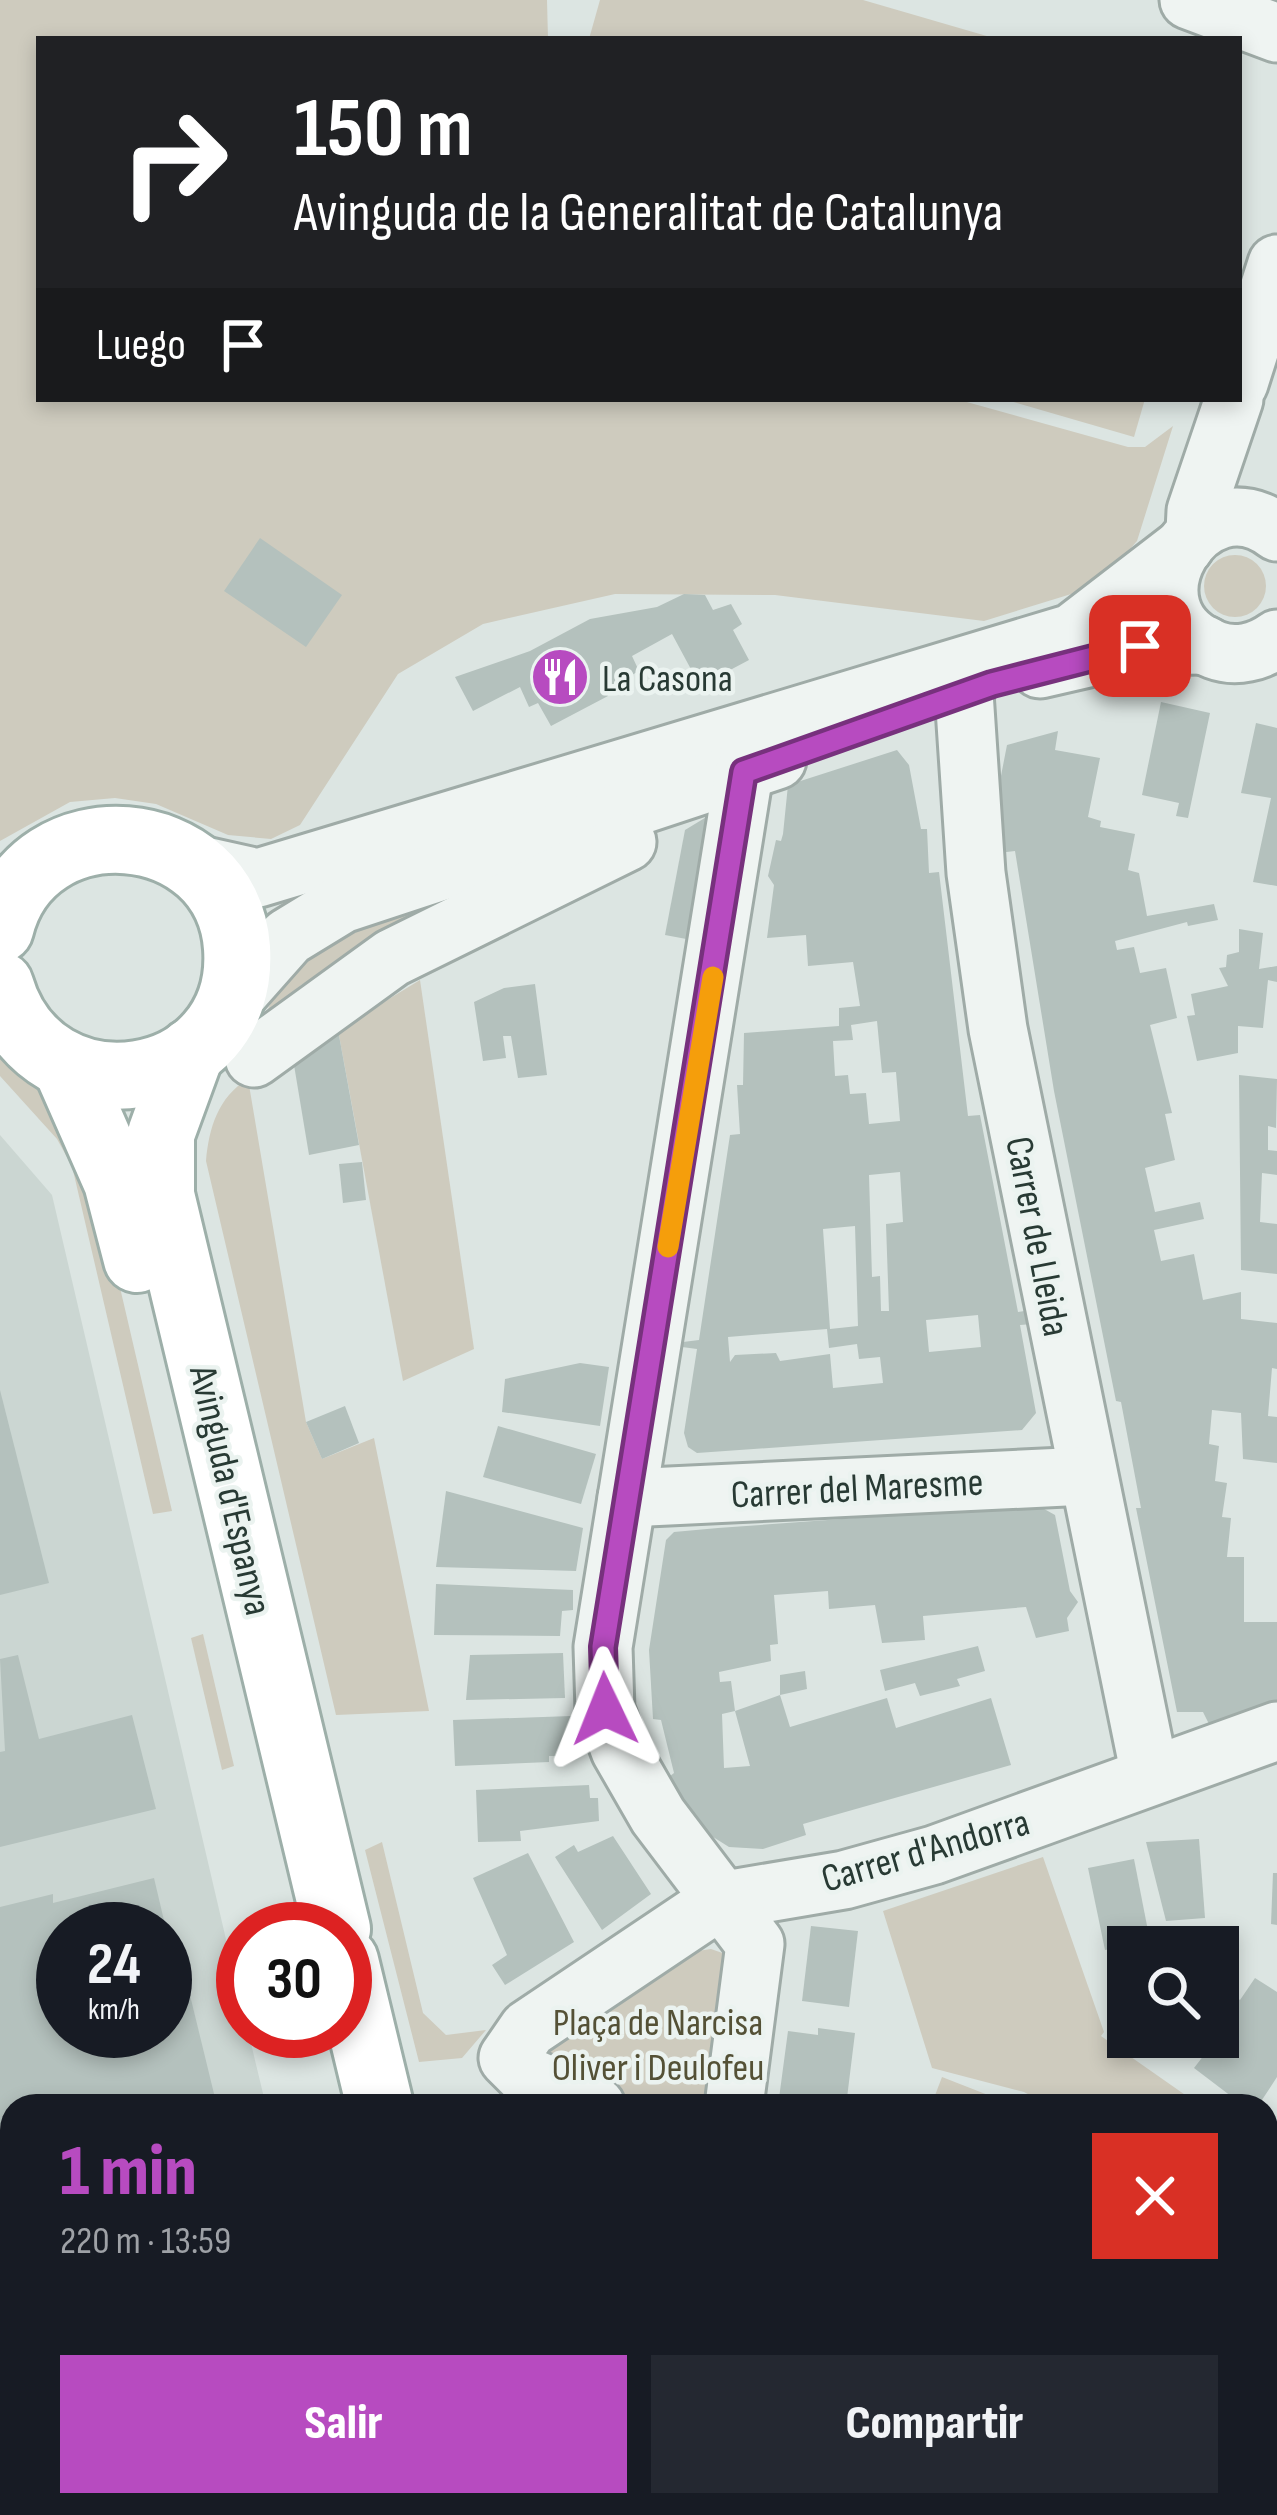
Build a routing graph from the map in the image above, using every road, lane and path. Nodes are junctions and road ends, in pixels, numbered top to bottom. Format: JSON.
{"nodes":[{"id":1,"x":1189,"y":0,"type":"edge"},
{"id":2,"x":1277,"y":33,"type":"edge"},
{"id":3,"x":1273,"y":286,"type":"edge"},
{"id":4,"x":1242,"y":374,"type":"edge"},
{"id":5,"x":1228,"y":419,"type":"edge"},
{"id":6,"x":1241,"y":530,"type":"edge"},
{"id":7,"x":1251,"y":652,"type":"edge"},
{"id":8,"x":964,"y":693,"type":"junction"},
{"id":9,"x":743,"y":785,"type":"junction"},
{"id":10,"x":190,"y":863,"type":"junction"},
{"id":11,"x":8,"y":900,"type":"edge"},
{"id":12,"x":2,"y":996,"type":"edge"},
{"id":13,"x":224,"y":1038,"type":"junction"},
{"id":14,"x":66,"y":1066,"type":"junction"},
{"id":15,"x":1086,"y":1476,"type":"junction"},
{"id":16,"x":627,"y":1498,"type":"junction"},
{"id":17,"x":1277,"y":1731,"type":"edge"},
{"id":18,"x":1150,"y":1774,"type":"junction"},
{"id":19,"x":719,"y":1901,"type":"junction"},
{"id":20,"x":286,"y":1902,"type":"edge"},
{"id":21,"x":331,"y":1902,"type":"edge"},
{"id":22,"x":322,"y":2058,"type":"edge"},
{"id":23,"x":368,"y":2058,"type":"edge"},
{"id":24,"x":331,"y":2094,"type":"edge"},
{"id":25,"x":377,"y":2094,"type":"edge"},
{"id":26,"x":571,"y":2094,"type":"edge"},
{"id":27,"x":736,"y":2094,"type":"edge"}],
"edges":[{"from":1,"to":2,"type":"street"},
{"from":3,"to":4,"type":"street"},
{"from":5,"to":6,"type":"street"},
{"from":6,"to":7,"type":"street"},
{"from":6,"to":10,"type":"street"},
{"from":7,"to":8,"type":"street"},
{"from":8,"to":9,"type":"street"},
{"from":8,"to":15,"type":"street","name":"Carrer de Lleida"},
{"from":9,"to":13,"type":"street"},
{"from":9,"to":13,"type":"street"},
{"from":9,"to":16,"type":"street"},
{"from":10,"to":11,"type":"main road"},
{"from":10,"to":13,"type":"main road","name":"Avinguda d'Espanya"},
{"from":12,"to":14,"type":"main road"},
{"from":13,"to":14,"type":"main road"},
{"from":13,"to":21,"type":"main road","name":"Avinguda d'Espanya"},
{"from":14,"to":20,"type":"main road","name":"Avinguda d'Espanya"},
{"from":15,"to":16,"type":"street","name":"Carrer del Maresme"},
{"from":15,"to":18,"type":"street","name":"Carrer de Lleida"},
{"from":16,"to":19,"type":"street"},
{"from":17,"to":18,"type":"street","name":"Carrer d'Andorra"},
{"from":18,"to":19,"type":"street","name":"Carrer d'Andorra"},
{"from":19,"to":26,"type":"street","name":"Carrer d'Andorra"},
{"from":19,"to":27,"type":"street"},
{"from":22,"to":24,"type":"main road"},
{"from":23,"to":25,"type":"main road"}]}
